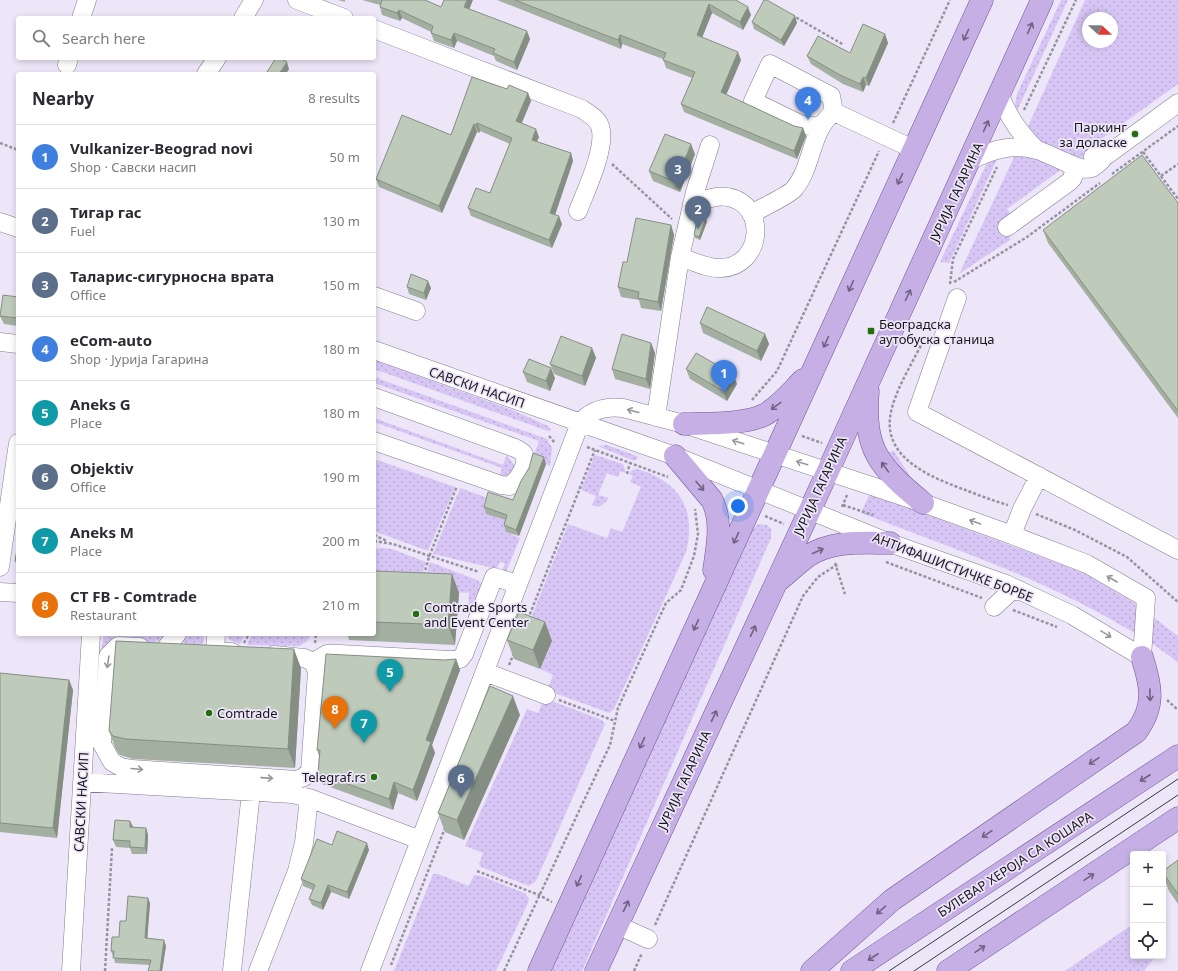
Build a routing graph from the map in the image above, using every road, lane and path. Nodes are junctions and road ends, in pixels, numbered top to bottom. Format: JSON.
{"nodes":[{"id":1,"x":87,"y":0,"type":"edge"},
{"id":2,"x":254,"y":0,"type":"edge"},
{"id":3,"x":297,"y":0,"type":"edge"},
{"id":4,"x":950,"y":0,"type":"edge"},
{"id":5,"x":982,"y":0,"type":"edge"},
{"id":6,"x":1042,"y":0,"type":"edge"},
{"id":7,"x":1076,"y":0,"type":"edge"},
{"id":8,"x":790,"y":14,"type":"edge"},
{"id":9,"x":82,"y":16,"type":"edge"},
{"id":10,"x":244,"y":16,"type":"edge"},
{"id":11,"x":339,"y":16,"type":"edge"},
{"id":12,"x":376,"y":30,"type":"edge"},
{"id":13,"x":844,"y":45,"type":"dead end"},
{"id":14,"x":216,"y":60,"type":"edge"},
{"id":15,"x":207,"y":72,"type":"edge"},
{"id":16,"x":1000,"y":95,"type":"junction"},
{"id":17,"x":1178,"y":103,"type":"edge"},
{"id":18,"x":834,"y":112,"type":"junction"},
{"id":19,"x":1178,"y":126,"type":"edge"},
{"id":20,"x":820,"y":127,"type":"junction"},
{"id":21,"x":1016,"y":128,"type":"junction"},
{"id":22,"x":886,"y":136,"type":"junction"},
{"id":23,"x":0,"y":144,"type":"edge"},
{"id":24,"x":710,"y":145,"type":"dead end"},
{"id":25,"x":1007,"y":147,"type":"junction"},
{"id":26,"x":16,"y":149,"type":"edge"},
{"id":27,"x":1036,"y":149,"type":"junction"},
{"id":28,"x":913,"y":150,"type":"junction"},
{"id":29,"x":598,"y":152,"type":"junction"},
{"id":30,"x":1143,"y":152,"type":"junction"},
{"id":31,"x":971,"y":160,"type":"junction"},
{"id":32,"x":1066,"y":162,"type":"junction"},
{"id":33,"x":1178,"y":164,"type":"edge"},
{"id":34,"x":1161,"y":176,"type":"junction"},
{"id":35,"x":1178,"y":199,"type":"edge"},
{"id":36,"x":692,"y":204,"type":"junction"},
{"id":37,"x":578,"y":211,"type":"dead end"},
{"id":38,"x":751,"y":214,"type":"junction"},
{"id":39,"x":0,"y":222,"type":"edge"},
{"id":40,"x":16,"y":227,"type":"edge"},
{"id":41,"x":1007,"y":227,"type":"dead end"},
{"id":42,"x":685,"y":231,"type":"junction"},
{"id":43,"x":680,"y":257,"type":"junction"},
{"id":44,"x":951,"y":291,"type":"junction"},
{"id":45,"x":376,"y":297,"type":"edge"},
{"id":46,"x":416,"y":311,"type":"dead end"},
{"id":47,"x":927,"y":332,"type":"dead end"},
{"id":48,"x":0,"y":342,"type":"edge"},
{"id":49,"x":16,"y":344,"type":"edge"},
{"id":50,"x":376,"y":351,"type":"edge"},
{"id":51,"x":813,"y":369,"type":"junction"},
{"id":52,"x":868,"y":381,"type":"junction"},
{"id":53,"x":755,"y":397,"type":"dead end"},
{"id":54,"x":376,"y":398,"type":"edge"},
{"id":55,"x":656,"y":417,"type":"junction"},
{"id":56,"x":580,"y":423,"type":"junction"},
{"id":57,"x":684,"y":424,"type":"junction"},
{"id":58,"x":786,"y":430,"type":"junction"},
{"id":59,"x":376,"y":441,"type":"edge"},
{"id":60,"x":893,"y":441,"type":"dead end"},
{"id":61,"x":572,"y":442,"type":"junction"},
{"id":62,"x":838,"y":449,"type":"junction"},
{"id":63,"x":595,"y":450,"type":"junction"},
{"id":64,"x":775,"y":454,"type":"junction"},
{"id":65,"x":675,"y":456,"type":"junction"},
{"id":66,"x":16,"y":457,"type":"edge"},
{"id":67,"x":630,"y":464,"type":"junction"},
{"id":68,"x":464,"y":471,"type":"junction"},
{"id":69,"x":828,"y":471,"type":"junction"},
{"id":70,"x":627,"y":474,"type":"dead end"},
{"id":71,"x":1039,"y":476,"type":"junction"},
{"id":72,"x":674,"y":480,"type":"dead end"},
{"id":73,"x":854,"y":480,"type":"junction"},
{"id":74,"x":758,"y":490,"type":"junction"},
{"id":75,"x":923,"y":503,"type":"junction"},
{"id":76,"x":843,"y":505,"type":"junction"},
{"id":77,"x":694,"y":507,"type":"dead end"},
{"id":78,"x":748,"y":510,"type":"junction"},
{"id":79,"x":809,"y":510,"type":"junction"},
{"id":80,"x":873,"y":515,"type":"dead end"},
{"id":81,"x":836,"y":522,"type":"junction"},
{"id":82,"x":800,"y":530,"type":"junction"},
{"id":83,"x":1012,"y":535,"type":"junction"},
{"id":84,"x":376,"y":536,"type":"edge"},
{"id":85,"x":376,"y":541,"type":"edge"},
{"id":86,"x":393,"y":544,"type":"junction"},
{"id":87,"x":1178,"y":550,"type":"edge"},
{"id":88,"x":887,"y":552,"type":"junction"},
{"id":89,"x":429,"y":557,"type":"junction"},
{"id":90,"x":844,"y":562,"type":"dead end"},
{"id":91,"x":836,"y":565,"type":"junction"},
{"id":92,"x":0,"y":567,"type":"edge"},
{"id":93,"x":494,"y":577,"type":"junction"},
{"id":94,"x":423,"y":578,"type":"edge"},
{"id":95,"x":988,"y":578,"type":"junction"},
{"id":96,"x":775,"y":583,"type":"junction"},
{"id":97,"x":518,"y":584,"type":"junction"},
{"id":98,"x":712,"y":589,"type":"junction"},
{"id":99,"x":1022,"y":591,"type":"junction"},
{"id":100,"x":0,"y":592,"type":"edge"},
{"id":101,"x":16,"y":593,"type":"edge"},
{"id":102,"x":845,"y":594,"type":"dead end"},
{"id":103,"x":996,"y":604,"type":"junction"},
{"id":104,"x":527,"y":620,"type":"edge"},
{"id":105,"x":1062,"y":629,"type":"dead end"},
{"id":106,"x":91,"y":636,"type":"edge"},
{"id":107,"x":175,"y":636,"type":"edge"},
{"id":108,"x":216,"y":636,"type":"edge"},
{"id":109,"x":165,"y":649,"type":"junction"},
{"id":110,"x":516,"y":649,"type":"edge"},
{"id":111,"x":215,"y":652,"type":"junction"},
{"id":112,"x":1142,"y":657,"type":"junction"},
{"id":113,"x":313,"y":662,"type":"junction"},
{"id":114,"x":485,"y":672,"type":"junction"},
{"id":115,"x":504,"y":679,"type":"junction"},
{"id":116,"x":1150,"y":687,"type":"junction"},
{"id":117,"x":546,"y":696,"type":"joint"},
{"id":118,"x":1178,"y":710,"type":"edge"},
{"id":119,"x":615,"y":720,"type":"junction"},
{"id":120,"x":1178,"y":756,"type":"edge"},
{"id":121,"x":82,"y":782,"type":"junction"},
{"id":122,"x":250,"y":792,"type":"junction"},
{"id":123,"x":309,"y":798,"type":"junction"},
{"id":124,"x":1178,"y":818,"type":"edge"},
{"id":125,"x":448,"y":820,"type":"edge"},
{"id":126,"x":420,"y":840,"type":"junction"},
{"id":127,"x":112,"y":848,"type":"edge"},
{"id":128,"x":477,"y":871,"type":"dead end"},
{"id":129,"x":539,"y":895,"type":"junction"},
{"id":130,"x":566,"y":911,"type":"junction"},
{"id":131,"x":617,"y":925,"type":"junction"},
{"id":132,"x":648,"y":939,"type":"junction"},
{"id":133,"x":71,"y":971,"type":"edge"},
{"id":134,"x":105,"y":971,"type":"edge"},
{"id":135,"x":232,"y":971,"type":"edge"},
{"id":136,"x":258,"y":971,"type":"edge"},
{"id":137,"x":370,"y":971,"type":"edge"},
{"id":138,"x":389,"y":971,"type":"edge"},
{"id":139,"x":504,"y":971,"type":"edge"},
{"id":140,"x":539,"y":971,"type":"edge"},
{"id":141,"x":596,"y":971,"type":"edge"},
{"id":142,"x":634,"y":971,"type":"edge"},
{"id":143,"x":812,"y":971,"type":"edge"},
{"id":144,"x":852,"y":971,"type":"edge"},
{"id":145,"x":948,"y":971,"type":"edge"}],
"edges":[{"from":1,"to":9,"type":"street"},
{"from":2,"to":10,"type":"street"},
{"from":3,"to":11,"type":"street"},
{"from":4,"to":22,"type":"path"},
{"from":5,"to":28,"type":"main road","one_way":true},
{"from":16,"to":6,"type":"main road","name":"ЈУРИЈА ГАГАРИНА","one_way":true},
{"from":7,"to":21,"type":"path"},
{"from":8,"to":13,"type":"path"},
{"from":12,"to":29,"type":"street"},
{"from":14,"to":15,"type":"street"},
{"from":16,"to":21,"type":"street"},
{"from":31,"to":16,"type":"main road","name":"ЈУРИЈА ГАГАРИНА","one_way":true},
{"from":17,"to":32,"type":"street"},
{"from":18,"to":20,"type":"street"},
{"from":18,"to":20,"type":"street"},
{"from":18,"to":22,"type":"street"},
{"from":19,"to":30,"type":"path"},
{"from":20,"to":38,"type":"street"},
{"from":21,"to":27,"type":"street"},
{"from":22,"to":28,"type":"street"},
{"from":22,"to":53,"type":"path"},
{"from":23,"to":26,"type":"path"},
{"from":24,"to":36,"type":"street"},
{"from":25,"to":27,"type":"street"},
{"from":25,"to":31,"type":"street"},
{"from":25,"to":44,"type":"path"},
{"from":27,"to":32,"type":"street"},
{"from":28,"to":51,"type":"main road","one_way":true},
{"from":29,"to":37,"type":"street"},
{"from":29,"to":42,"type":"path"},
{"from":30,"to":34,"type":"path"},
{"from":30,"to":44,"type":"path"},
{"from":52,"to":31,"type":"main road","name":"ЈУРИЈА ГАГАРИНА","one_way":true},
{"from":32,"to":41,"type":"street"},
{"from":33,"to":34,"type":"path"},
{"from":34,"to":35,"type":"path"},
{"from":36,"to":38,"type":"street"},
{"from":36,"to":42,"type":"street"},
{"from":38,"to":43,"type":"street"},
{"from":39,"to":40,"type":"street"},
{"from":42,"to":43,"type":"street"},
{"from":43,"to":55,"type":"street"},
{"from":44,"to":71,"type":"street"},
{"from":45,"to":46,"type":"street"},
{"from":47,"to":60,"type":"path"},
{"from":48,"to":49,"type":"street"},
{"from":50,"to":56,"type":"street","name":"САВСКИ НАСИП"},
{"from":51,"to":57,"type":"main road","one_way":true},
{"from":51,"to":58,"type":"main road"},
{"from":52,"to":62,"type":"main road","name":"ЈУРИЈА ГАГАРИНА"},
{"from":75,"to":52,"type":"main road","one_way":true},
{"from":54,"to":68,"type":"street"},
{"from":55,"to":56,"type":"street","one_way":true},
{"from":55,"to":57,"type":"street"},
{"from":56,"to":61,"type":"street"},
{"from":56,"to":65,"type":"street","name":"САВСКИ НАСИП"},
{"from":64,"to":57,"type":"street","one_way":true},
{"from":58,"to":62,"type":"path"},
{"from":58,"to":64,"type":"main road"},
{"from":59,"to":68,"type":"street"},
{"from":61,"to":63,"type":"path"},
{"from":61,"to":97,"type":"street"},
{"from":62,"to":69,"type":"main road","name":"ЈУРИЈА ГАГАРИНА"},
{"from":63,"to":67,"type":"path"},
{"from":63,"to":104,"type":"path"},
{"from":69,"to":64,"type":"street","one_way":true},
{"from":64,"to":74,"type":"main road"},
{"from":65,"to":74,"type":"street","name":"САВСКИ НАСИП"},
{"from":65,"to":98,"type":"main road","one_way":true},
{"from":66,"to":92,"type":"street"},
{"from":67,"to":70,"type":"path"},
{"from":67,"to":72,"type":"path"},
{"from":68,"to":89,"type":"path"},
{"from":69,"to":73,"type":"street"},
{"from":69,"to":79,"type":"main road","name":"ЈУРИЈА ГАГАРИНА"},
{"from":71,"to":83,"type":"street"},
{"from":71,"to":87,"type":"street"},
{"from":73,"to":75,"type":"street"},
{"from":73,"to":76,"type":"path"},
{"from":74,"to":78,"type":"main road"},
{"from":74,"to":79,"type":"street","name":"АНТИФАШИСТИЧКЕ БОРБЕ"},
{"from":83,"to":75,"type":"street","one_way":true},
{"from":76,"to":80,"type":"path"},
{"from":76,"to":81,"type":"path"},
{"from":77,"to":119,"type":"path"},
{"from":78,"to":82,"type":"path"},
{"from":78,"to":98,"type":"main road","one_way":true},
{"from":79,"to":81,"type":"street","name":"АНТИФАШИСТИЧКЕ БОРБЕ"},
{"from":79,"to":82,"type":"main road","name":"ЈУРИЈА ГАГАРИНА"},
{"from":81,"to":88,"type":"street","name":"АНТИФАШИСТИЧКЕ БОРБЕ"},
{"from":82,"to":96,"type":"main road","name":"ЈУРИЈА ГАГАРИНА"},
{"from":112,"to":83,"type":"street","one_way":true},
{"from":84,"to":86,"type":"path"},
{"from":85,"to":86,"type":"path"},
{"from":86,"to":89,"type":"path"},
{"from":88,"to":95,"type":"street","name":"АНТИФАШИСТИЧКЕ БОРБЕ"},
{"from":96,"to":88,"type":"main road","one_way":true},
{"from":88,"to":103,"type":"path"},
{"from":89,"to":93,"type":"path"},
{"from":89,"to":94,"type":"path"},
{"from":90,"to":91,"type":"path"},
{"from":91,"to":102,"type":"path"},
{"from":91,"to":132,"type":"path"},
{"from":93,"to":97,"type":"street"},
{"from":93,"to":113,"type":"street"},
{"from":95,"to":99,"type":"street","name":"АНТИФАШИСТИЧКЕ БОРБЕ"},
{"from":95,"to":103,"type":"street"},
{"from":131,"to":96,"type":"main road","name":"ЈУРИЈА ГАГАРИНА","one_way":true},
{"from":97,"to":114,"type":"street"},
{"from":98,"to":130,"type":"main road","one_way":true},
{"from":99,"to":103,"type":"street"},
{"from":99,"to":112,"type":"street","name":"АНТИФАШИСТИЧКЕ БОРБЕ","one_way":true},
{"from":100,"to":101,"type":"street"},
{"from":103,"to":105,"type":"path"},
{"from":106,"to":121,"type":"street","name":"САВСКИ НАСИП"},
{"from":107,"to":109,"type":"street"},
{"from":108,"to":111,"type":"street"},
{"from":109,"to":111,"type":"street"},
{"from":109,"to":113,"type":"street","one_way":true},
{"from":110,"to":115,"type":"path"},
{"from":111,"to":113,"type":"street"},
{"from":112,"to":116,"type":"main road"},
{"from":114,"to":115,"type":"street"},
{"from":114,"to":126,"type":"street"},
{"from":115,"to":117,"type":"street"},
{"from":116,"to":118,"type":"path"},
{"from":116,"to":143,"type":"main road","one_way":true},
{"from":117,"to":119,"type":"path"},
{"from":119,"to":129,"type":"path"},
{"from":120,"to":144,"type":"main road","name":"БУЛЕВАР ХЕРОЈА СА КОШАРА","one_way":true},
{"from":121,"to":122,"type":"street"},
{"from":121,"to":133,"type":"street","name":"САВСКИ НАСИП"},
{"from":122,"to":123,"type":"street"},
{"from":122,"to":135,"type":"street"},
{"from":123,"to":126,"type":"street"},
{"from":123,"to":136,"type":"street"},
{"from":145,"to":124,"type":"main road","one_way":true},
{"from":125,"to":138,"type":"path"},
{"from":126,"to":137,"type":"street"},
{"from":127,"to":134,"type":"path"},
{"from":128,"to":129,"type":"path"},
{"from":129,"to":130,"type":"path"},
{"from":129,"to":139,"type":"path"},
{"from":130,"to":140,"type":"main road"},
{"from":131,"to":132,"type":"street"},
{"from":131,"to":141,"type":"main road","name":"ЈУРИЈА ГАГАРИНА"},
{"from":132,"to":142,"type":"path"}]}
